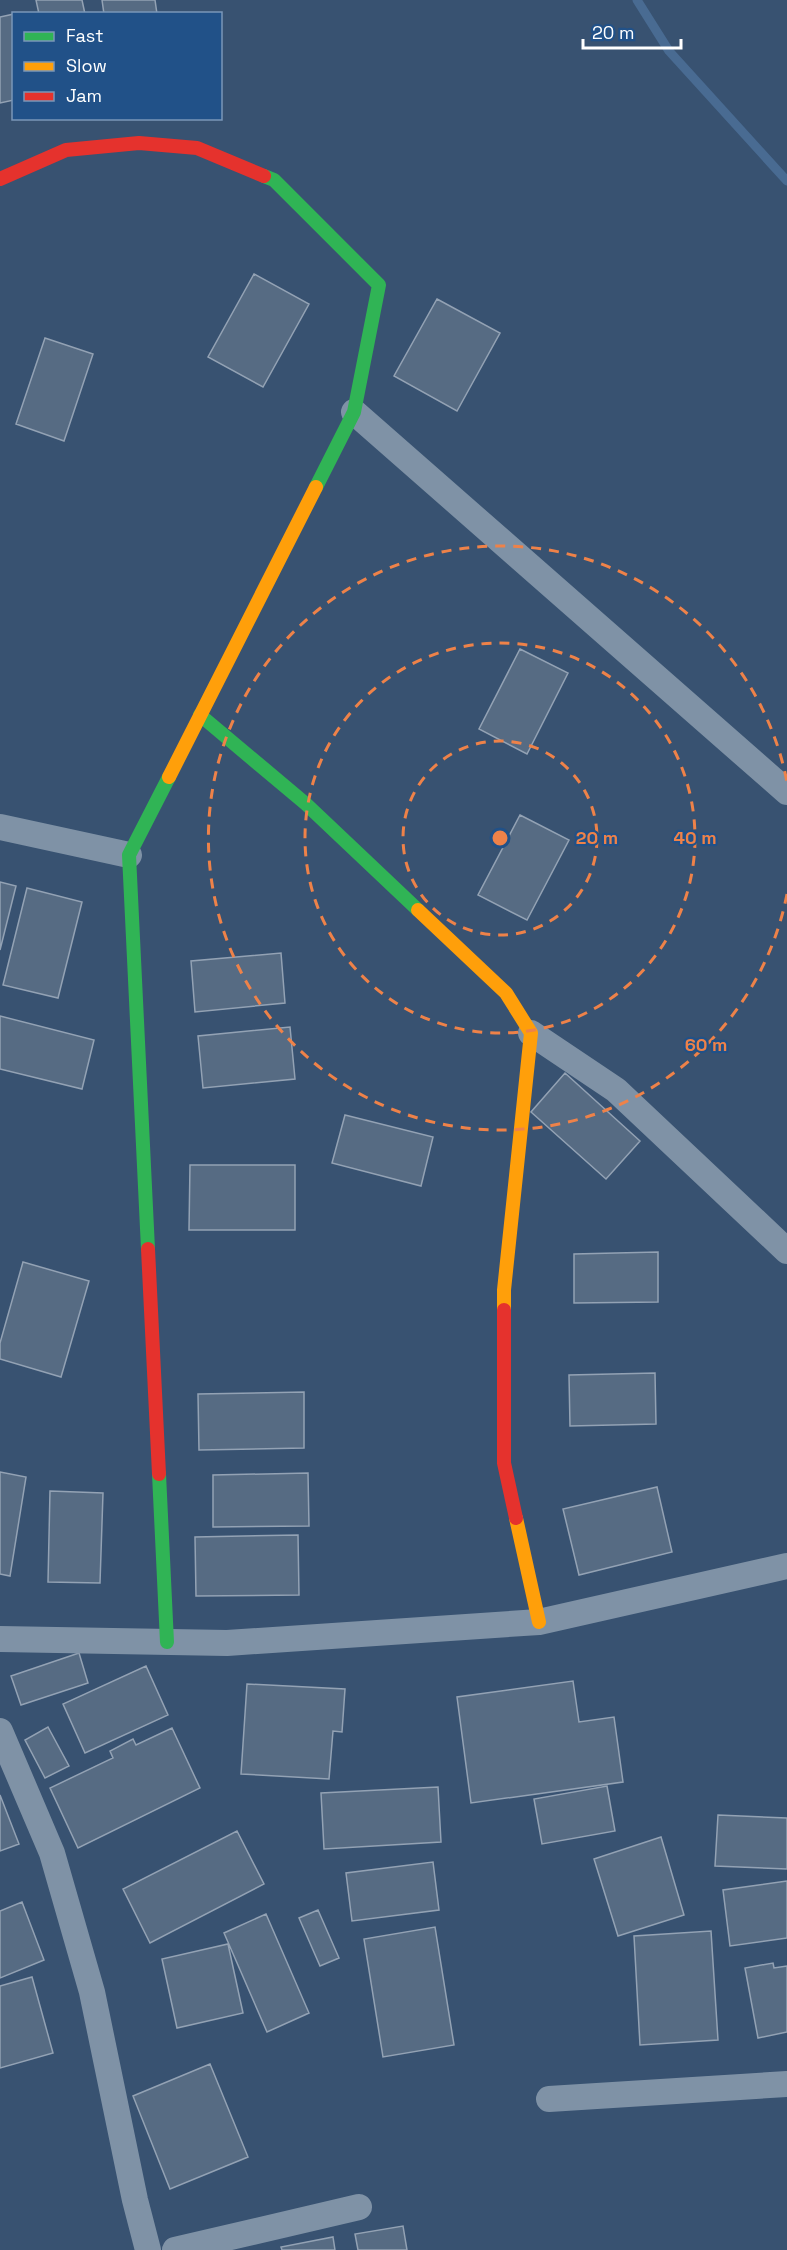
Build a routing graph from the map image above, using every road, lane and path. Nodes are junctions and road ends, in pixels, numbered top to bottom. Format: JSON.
{"nodes":[{"id":1,"x":0,"y":180,"type":"edge"},
{"id":2,"x":354,"y":412,"type":"junction"},
{"id":3,"x":200,"y":715,"type":"junction"},
{"id":4,"x":787,"y":792,"type":"edge"},
{"id":5,"x":0,"y":827,"type":"edge"},
{"id":6,"x":129,"y":855,"type":"junction"},
{"id":7,"x":531,"y":1033,"type":"junction"},
{"id":8,"x":787,"y":1251,"type":"edge"},
{"id":9,"x":787,"y":1566,"type":"edge"},
{"id":10,"x":540,"y":1622,"type":"junction"},
{"id":11,"x":0,"y":1639,"type":"edge"},
{"id":12,"x":167,"y":1642,"type":"junction"},
{"id":13,"x":0,"y":1731,"type":"edge"},
{"id":14,"x":787,"y":2084,"type":"edge"},
{"id":15,"x":549,"y":2099,"type":"dead end"},
{"id":16,"x":359,"y":2207,"type":"dead end"},
{"id":17,"x":148,"y":2250,"type":"edge"},
{"id":18,"x":175,"y":2250,"type":"edge"}],
"edges":[{"from":1,"to":2,"type":"street"},
{"from":2,"to":3,"type":"street"},
{"from":2,"to":4,"type":"street"},
{"from":3,"to":6,"type":"street"},
{"from":3,"to":7,"type":"street"},
{"from":5,"to":6,"type":"street"},
{"from":6,"to":12,"type":"street"},
{"from":7,"to":8,"type":"street"},
{"from":7,"to":10,"type":"street"},
{"from":9,"to":10,"type":"street"},
{"from":10,"to":12,"type":"street"},
{"from":11,"to":12,"type":"street"},
{"from":13,"to":17,"type":"street"},
{"from":14,"to":15,"type":"street"},
{"from":16,"to":18,"type":"street"}]}
